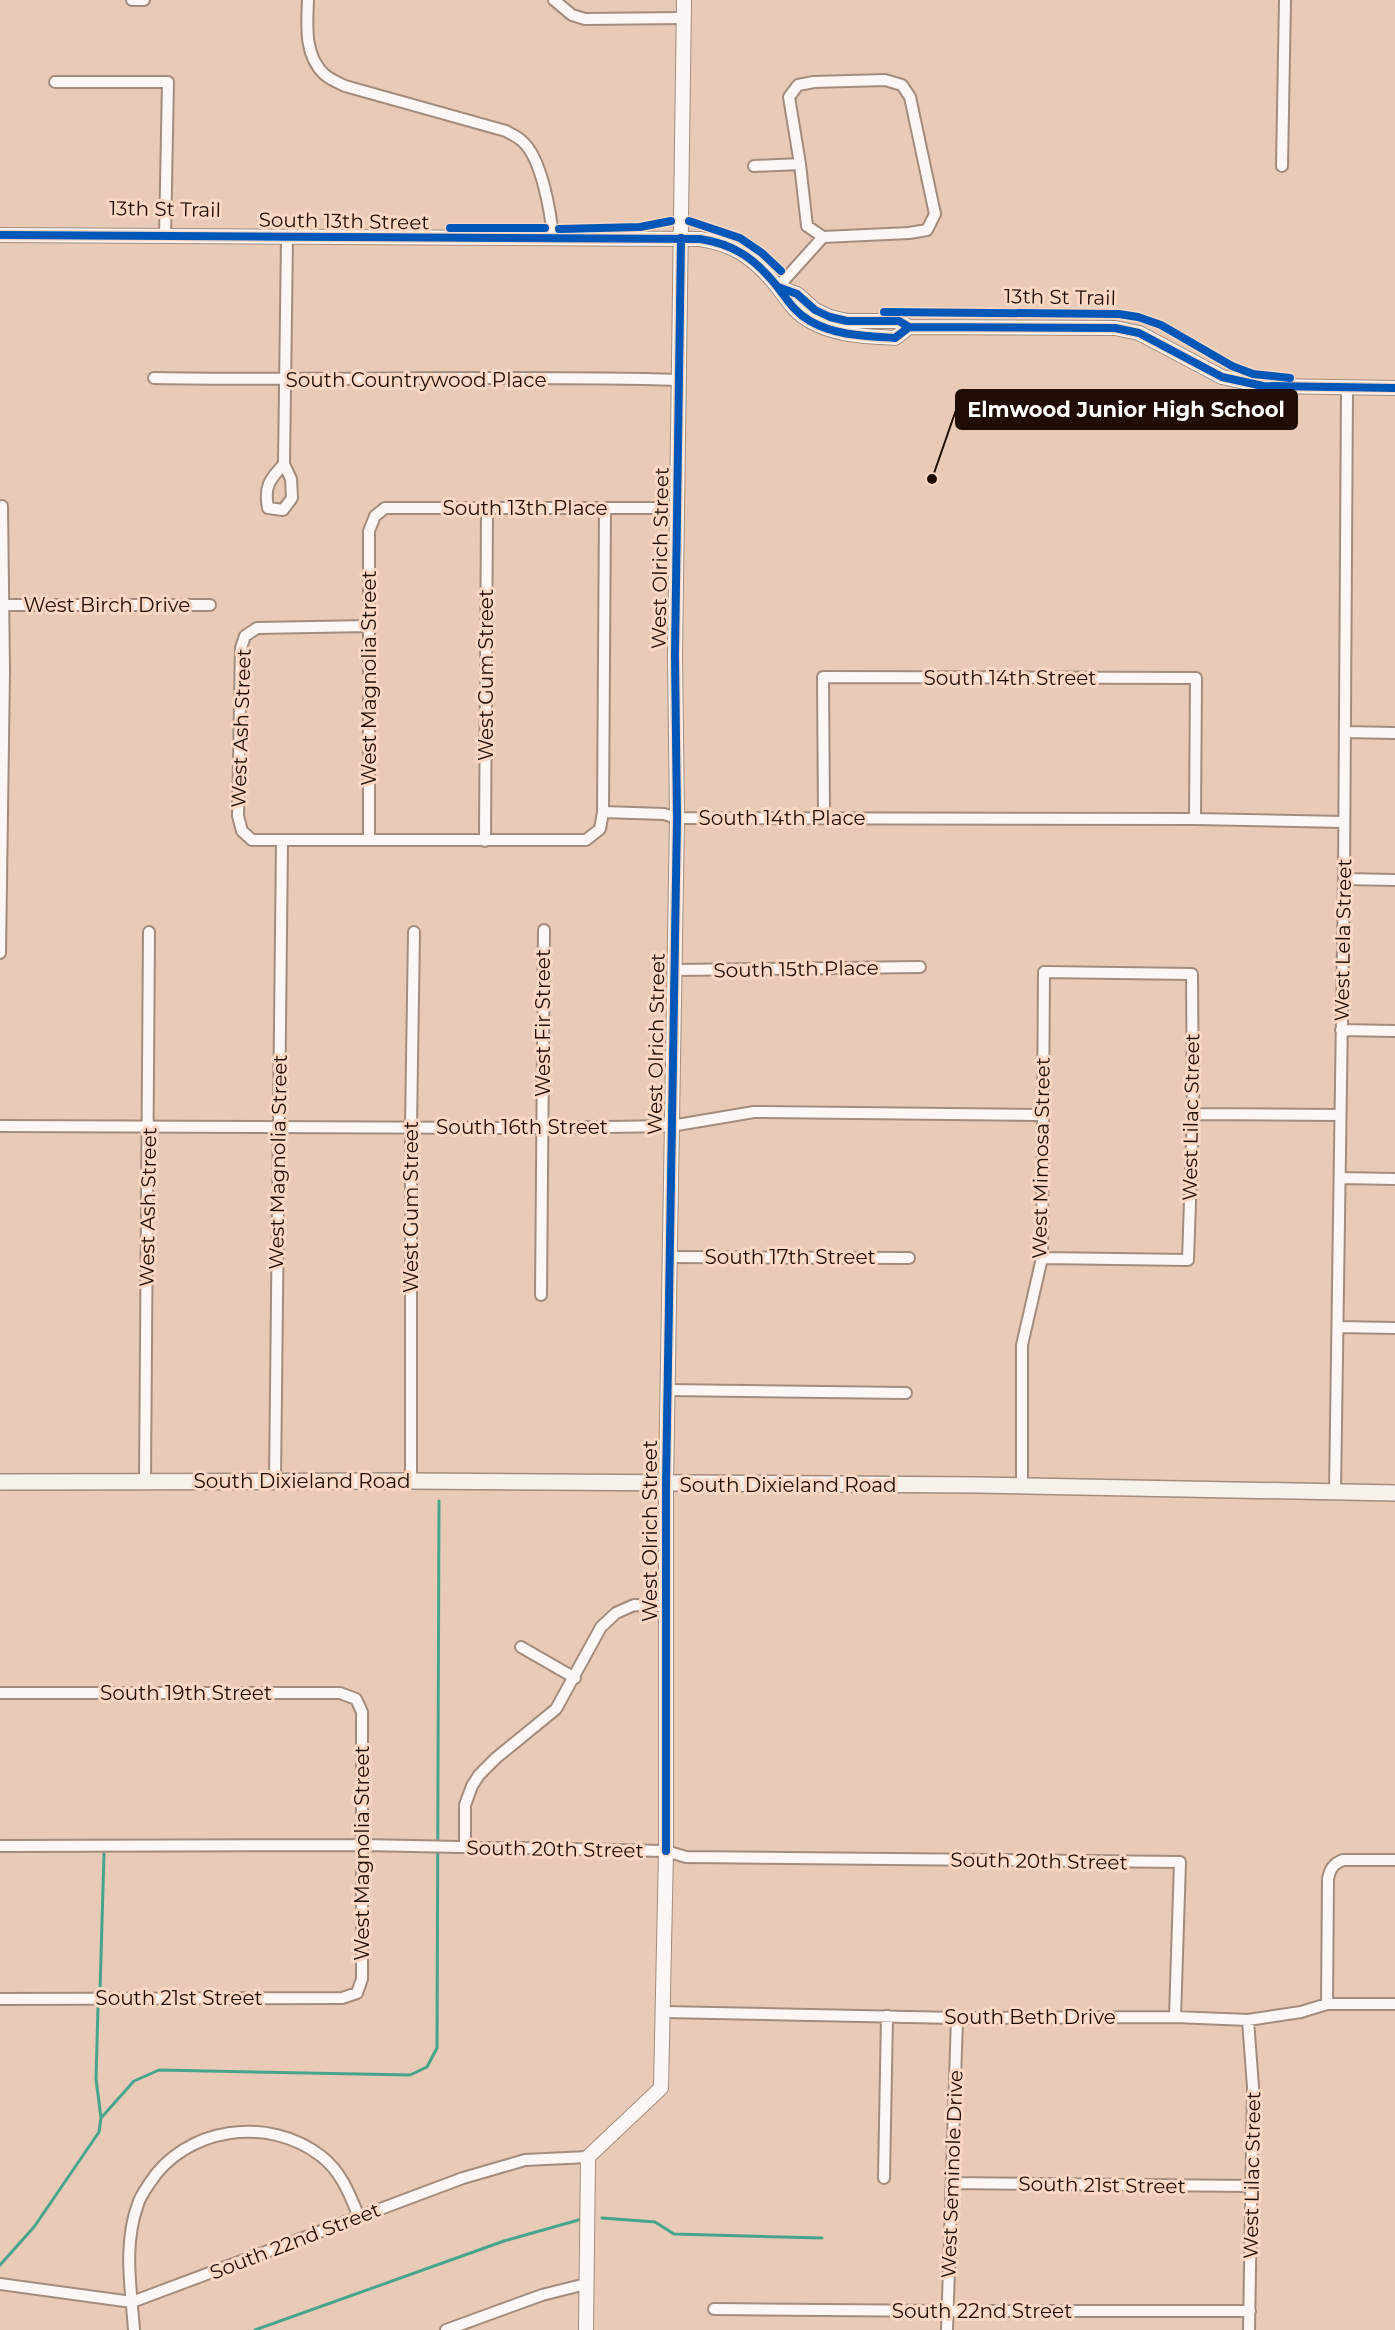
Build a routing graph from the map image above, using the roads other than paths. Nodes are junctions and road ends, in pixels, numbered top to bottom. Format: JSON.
{"nodes":[{"id":1,"x":132,"y":0,"type":"edge"},
{"id":2,"x":144,"y":0,"type":"edge"},
{"id":3,"x":308,"y":0,"type":"edge"},
{"id":4,"x":554,"y":0,"type":"edge"},
{"id":5,"x":684,"y":0,"type":"edge"},
{"id":6,"x":1285,"y":0,"type":"edge"},
{"id":7,"x":683,"y":18,"type":"junction"},
{"id":8,"x":55,"y":82,"type":"dead end"},
{"id":9,"x":800,"y":164,"type":"junction"},
{"id":10,"x":754,"y":166,"type":"dead end"},
{"id":11,"x":1282,"y":166,"type":"dead end"},
{"id":12,"x":0,"y":235,"type":"edge"},
{"id":13,"x":165,"y":236,"type":"junction"},
{"id":14,"x":287,"y":237,"type":"junction"},
{"id":15,"x":823,"y":237,"type":"junction"},
{"id":16,"x":681,"y":238,"type":"junction"},
{"id":17,"x":552,"y":239,"type":"junction"},
{"id":18,"x":778,"y":287,"type":"junction"},
{"id":19,"x":154,"y":378,"type":"dead end"},
{"id":20,"x":679,"y":380,"type":"junction"},
{"id":21,"x":284,"y":381,"type":"junction"},
{"id":22,"x":1347,"y":388,"type":"junction"},
{"id":23,"x":1395,"y":388,"type":"edge"},
{"id":24,"x":284,"y":464,"type":"dead end"},
{"id":25,"x":2,"y":506,"type":"dead end"},
{"id":26,"x":487,"y":508,"type":"junction"},
{"id":27,"x":605,"y":508,"type":"junction"},
{"id":28,"x":678,"y":508,"type":"junction"},
{"id":29,"x":375,"y":516,"type":"joint"},
{"id":30,"x":2,"y":585,"type":"edge"},
{"id":31,"x":3,"y":605,"type":"junction"},
{"id":32,"x":210,"y":605,"type":"dead end"},
{"id":33,"x":369,"y":626,"type":"junction"},
{"id":34,"x":2,"y":671,"type":"edge"},
{"id":35,"x":1345,"y":732,"type":"junction"},
{"id":36,"x":1395,"y":733,"type":"edge"},
{"id":37,"x":603,"y":812,"type":"junction"},
{"id":38,"x":824,"y":817,"type":"junction"},
{"id":39,"x":676,"y":818,"type":"junction"},
{"id":40,"x":1195,"y":819,"type":"junction"},
{"id":41,"x":1,"y":822,"type":"edge"},
{"id":42,"x":1344,"y":822,"type":"junction"},
{"id":43,"x":369,"y":840,"type":"junction"},
{"id":44,"x":485,"y":841,"type":"junction"},
{"id":45,"x":282,"y":842,"type":"junction"},
{"id":46,"x":1344,"y":879,"type":"junction"},
{"id":47,"x":1395,"y":880,"type":"edge"},
{"id":48,"x":544,"y":930,"type":"dead end"},
{"id":49,"x":149,"y":932,"type":"dead end"},
{"id":50,"x":414,"y":932,"type":"dead end"},
{"id":51,"x":0,"y":953,"type":"edge"},
{"id":52,"x":920,"y":968,"type":"dead end"},
{"id":53,"x":673,"y":970,"type":"junction"},
{"id":54,"x":1192,"y":974,"type":"joint"},
{"id":55,"x":1341,"y":1030,"type":"junction"},
{"id":56,"x":1395,"y":1031,"type":"edge"},
{"id":57,"x":1193,"y":1114,"type":"junction"},
{"id":58,"x":1043,"y":1115,"type":"junction"},
{"id":59,"x":1340,"y":1115,"type":"junction"},
{"id":60,"x":0,"y":1126,"type":"edge"},
{"id":61,"x":671,"y":1126,"type":"junction"},
{"id":62,"x":149,"y":1127,"type":"junction"},
{"id":63,"x":279,"y":1127,"type":"junction"},
{"id":64,"x":411,"y":1127,"type":"junction"},
{"id":65,"x":543,"y":1128,"type":"junction"},
{"id":66,"x":1340,"y":1178,"type":"junction"},
{"id":67,"x":1395,"y":1179,"type":"edge"},
{"id":68,"x":671,"y":1257,"type":"junction"},
{"id":69,"x":909,"y":1258,"type":"dead end"},
{"id":70,"x":1042,"y":1258,"type":"junction"},
{"id":71,"x":541,"y":1295,"type":"dead end"},
{"id":72,"x":1338,"y":1327,"type":"junction"},
{"id":73,"x":1395,"y":1328,"type":"edge"},
{"id":74,"x":668,"y":1390,"type":"junction"},
{"id":75,"x":906,"y":1393,"type":"dead end"},
{"id":76,"x":145,"y":1481,"type":"junction"},
{"id":77,"x":411,"y":1481,"type":"junction"},
{"id":78,"x":0,"y":1482,"type":"edge"},
{"id":79,"x":275,"y":1482,"type":"junction"},
{"id":80,"x":666,"y":1484,"type":"junction"},
{"id":81,"x":1022,"y":1487,"type":"junction"},
{"id":82,"x":1335,"y":1492,"type":"junction"},
{"id":83,"x":1395,"y":1493,"type":"edge"},
{"id":84,"x":666,"y":1606,"type":"junction"},
{"id":85,"x":521,"y":1647,"type":"dead end"},
{"id":86,"x":575,"y":1678,"type":"junction"},
{"id":87,"x":0,"y":1693,"type":"edge"},
{"id":88,"x":362,"y":1712,"type":"joint"},
{"id":89,"x":363,"y":1845,"type":"junction"},
{"id":90,"x":0,"y":1846,"type":"edge"},
{"id":91,"x":465,"y":1847,"type":"junction"},
{"id":92,"x":666,"y":1851,"type":"junction"},
{"id":93,"x":1395,"y":1860,"type":"edge"},
{"id":94,"x":357,"y":1993,"type":"joint"},
{"id":95,"x":0,"y":1999,"type":"edge"},
{"id":96,"x":1327,"y":2004,"type":"junction"},
{"id":97,"x":1395,"y":2004,"type":"edge"},
{"id":98,"x":664,"y":2012,"type":"junction"},
{"id":99,"x":887,"y":2016,"type":"junction"},
{"id":100,"x":1175,"y":2017,"type":"junction"},
{"id":101,"x":957,"y":2018,"type":"junction"},
{"id":102,"x":1248,"y":2020,"type":"junction"},
{"id":103,"x":588,"y":2157,"type":"junction"},
{"id":104,"x":884,"y":2178,"type":"dead end"},
{"id":105,"x":952,"y":2183,"type":"junction"},
{"id":106,"x":1252,"y":2187,"type":"junction"},
{"id":107,"x":359,"y":2217,"type":"junction"},
{"id":108,"x":0,"y":2284,"type":"edge"},
{"id":109,"x":586,"y":2284,"type":"junction"},
{"id":110,"x":132,"y":2302,"type":"junction"},
{"id":111,"x":714,"y":2309,"type":"dead end"},
{"id":112,"x":948,"y":2311,"type":"junction"},
{"id":113,"x":1250,"y":2311,"type":"junction"},
{"id":114,"x":134,"y":2330,"type":"edge"},
{"id":115,"x":446,"y":2330,"type":"edge"},
{"id":116,"x":586,"y":2330,"type":"edge"},
{"id":117,"x":947,"y":2330,"type":"edge"},
{"id":118,"x":1249,"y":2330,"type":"edge"}],
"edges":[{"from":1,"to":2,"type":"street"},
{"from":3,"to":17,"type":"street"},
{"from":4,"to":7,"type":"street"},
{"from":5,"to":7,"type":"street","name":"West Olrich Street"},
{"from":6,"to":11,"type":"street"},
{"from":7,"to":16,"type":"street","name":"West Olrich Street"},
{"from":8,"to":13,"type":"street"},
{"from":9,"to":10,"type":"street"},
{"from":9,"to":15,"type":"street"},
{"from":9,"to":15,"type":"street"},
{"from":12,"to":13,"type":"street","name":"South 13th Street"},
{"from":13,"to":14,"type":"street","name":"South 13th Street"},
{"from":14,"to":17,"type":"street","name":"South 13th Street"},
{"from":14,"to":21,"type":"street"},
{"from":15,"to":18,"type":"street"},
{"from":16,"to":17,"type":"street","name":"South 13th Street"},
{"from":16,"to":18,"type":"street","name":"South 13th Street"},
{"from":16,"to":20,"type":"street","name":"West Olrich Street"},
{"from":18,"to":22,"type":"street","name":"South 13th Street"},
{"from":19,"to":21,"type":"street","name":"South Countrywood Place"},
{"from":20,"to":21,"type":"street","name":"South Countrywood Place"},
{"from":20,"to":28,"type":"street","name":"West Olrich Street"},
{"from":21,"to":24,"type":"street"},
{"from":22,"to":23,"type":"street","name":"South 13th Street"},
{"from":22,"to":35,"type":"street","name":"West Lela Street"},
{"from":25,"to":30,"type":"street"},
{"from":26,"to":27,"type":"street","name":"South 13th Place"},
{"from":26,"to":29,"type":"street","name":"South 13th Place"},
{"from":26,"to":44,"type":"street","name":"West Gum Street"},
{"from":27,"to":28,"type":"street","name":"South 13th Place"},
{"from":27,"to":37,"type":"street"},
{"from":28,"to":39,"type":"street","name":"West Olrich Street"},
{"from":29,"to":33,"type":"street","name":"West Magnolia Street"},
{"from":30,"to":31,"type":"street"},
{"from":31,"to":32,"type":"street","name":"West Birch Drive"},
{"from":31,"to":34,"type":"street"},
{"from":33,"to":43,"type":"street","name":"West Magnolia Street"},
{"from":33,"to":45,"type":"street","name":"West Ash Street"},
{"from":34,"to":41,"type":"street"},
{"from":35,"to":36,"type":"street"},
{"from":35,"to":42,"type":"street","name":"West Lela Street"},
{"from":37,"to":39,"type":"street","name":"South 14th Place"},
{"from":37,"to":44,"type":"street"},
{"from":38,"to":39,"type":"street","name":"South 14th Place"},
{"from":38,"to":40,"type":"street","name":"South 14th Place"},
{"from":38,"to":40,"type":"street","name":"South 14th Street"},
{"from":39,"to":53,"type":"street","name":"West Olrich Street"},
{"from":40,"to":42,"type":"street","name":"South 14th Place"},
{"from":41,"to":51,"type":"street"},
{"from":42,"to":46,"type":"street","name":"West Lela Street"},
{"from":43,"to":44,"type":"street"},
{"from":43,"to":45,"type":"street"},
{"from":45,"to":63,"type":"street","name":"West Magnolia Street"},
{"from":46,"to":47,"type":"street"},
{"from":46,"to":55,"type":"street","name":"West Lela Street"},
{"from":48,"to":65,"type":"street","name":"West Fir Street"},
{"from":49,"to":62,"type":"street","name":"West Ash Street"},
{"from":50,"to":64,"type":"street","name":"West Gum Street"},
{"from":52,"to":53,"type":"street","name":"South 15th Place"},
{"from":53,"to":61,"type":"street","name":"West Olrich Street"},
{"from":54,"to":57,"type":"street","name":"West Lilac Street"},
{"from":54,"to":58,"type":"street","name":"West Mimosa Street"},
{"from":55,"to":56,"type":"street"},
{"from":55,"to":59,"type":"street","name":"West Lela Street"},
{"from":57,"to":59,"type":"street"},
{"from":57,"to":70,"type":"street","name":"West Lilac Street"},
{"from":58,"to":61,"type":"street","name":"South 16th Street"},
{"from":58,"to":70,"type":"street","name":"West Mimosa Street"},
{"from":59,"to":66,"type":"street","name":"West Lela Street"},
{"from":60,"to":62,"type":"street","name":"South 16th Street"},
{"from":61,"to":65,"type":"street","name":"South 16th Street"},
{"from":61,"to":68,"type":"street","name":"West Olrich Street"},
{"from":62,"to":63,"type":"street","name":"South 16th Street"},
{"from":62,"to":76,"type":"street","name":"West Ash Street"},
{"from":63,"to":64,"type":"street","name":"South 16th Street"},
{"from":63,"to":79,"type":"street","name":"West Magnolia Street"},
{"from":64,"to":65,"type":"street","name":"South 16th Street"},
{"from":64,"to":77,"type":"street","name":"West Gum Street"},
{"from":65,"to":71,"type":"street","name":"West Fir Street"},
{"from":66,"to":67,"type":"street"},
{"from":66,"to":72,"type":"street","name":"West Lela Street"},
{"from":68,"to":69,"type":"street","name":"South 17th Street"},
{"from":68,"to":74,"type":"street","name":"West Olrich Street"},
{"from":70,"to":81,"type":"street","name":"West Mimosa Street"},
{"from":72,"to":73,"type":"street"},
{"from":72,"to":82,"type":"street","name":"West Lela Street"},
{"from":74,"to":75,"type":"street"},
{"from":74,"to":80,"type":"street","name":"West Olrich Street"},
{"from":76,"to":78,"type":"main road","name":"South Dixieland Road"},
{"from":76,"to":79,"type":"main road","name":"South Dixieland Road"},
{"from":77,"to":79,"type":"main road","name":"South Dixieland Road"},
{"from":77,"to":80,"type":"main road","name":"South Dixieland Road"},
{"from":80,"to":81,"type":"main road","name":"South Dixieland Road"},
{"from":80,"to":84,"type":"street","name":"West Olrich Street"},
{"from":81,"to":82,"type":"main road","name":"South Dixieland Road"},
{"from":82,"to":83,"type":"main road","name":"South Dixieland Road"},
{"from":84,"to":86,"type":"street"},
{"from":84,"to":92,"type":"street","name":"West Olrich Street"},
{"from":85,"to":86,"type":"street"},
{"from":86,"to":91,"type":"street"},
{"from":87,"to":88,"type":"street","name":"South 19th Street"},
{"from":88,"to":89,"type":"street","name":"West Magnolia Street"},
{"from":89,"to":90,"type":"street","name":"South 20th Street"},
{"from":89,"to":91,"type":"street","name":"South 20th Street"},
{"from":89,"to":94,"type":"street","name":"West Magnolia Street"},
{"from":91,"to":92,"type":"street","name":"South 20th Street"},
{"from":92,"to":98,"type":"street","name":"West Olrich Street"},
{"from":92,"to":100,"type":"street","name":"South 20th Street"},
{"from":93,"to":96,"type":"street"},
{"from":94,"to":95,"type":"street","name":"South 21st Street"},
{"from":96,"to":97,"type":"street","name":"South Beth Drive"},
{"from":96,"to":102,"type":"street","name":"South Beth Drive"},
{"from":98,"to":99,"type":"street","name":"South Beth Drive"},
{"from":98,"to":103,"type":"street","name":"West Olrich Street"},
{"from":99,"to":101,"type":"street","name":"South Beth Drive"},
{"from":99,"to":104,"type":"street"},
{"from":100,"to":101,"type":"street","name":"South Beth Drive"},
{"from":100,"to":102,"type":"street","name":"South Beth Drive"},
{"from":101,"to":105,"type":"street","name":"West Seminole Drive"},
{"from":102,"to":106,"type":"street","name":"West Lilac Street"},
{"from":103,"to":107,"type":"street","name":"South 22nd Street"},
{"from":103,"to":109,"type":"street"},
{"from":105,"to":106,"type":"street","name":"South 21st Street"},
{"from":105,"to":112,"type":"street","name":"West Seminole Drive"},
{"from":106,"to":113,"type":"street","name":"West Lilac Street"},
{"from":107,"to":110,"type":"street","name":"South 22nd Street"},
{"from":107,"to":110,"type":"street"},
{"from":108,"to":110,"type":"street","name":"South 22nd Street"},
{"from":109,"to":115,"type":"street"},
{"from":109,"to":116,"type":"street"},
{"from":110,"to":114,"type":"street"},
{"from":111,"to":112,"type":"street","name":"South 22nd Street"},
{"from":112,"to":113,"type":"street","name":"South 22nd Street"},
{"from":112,"to":117,"type":"street","name":"West Seminole Drive"},
{"from":113,"to":118,"type":"street","name":"West Lilac Street"}]}
